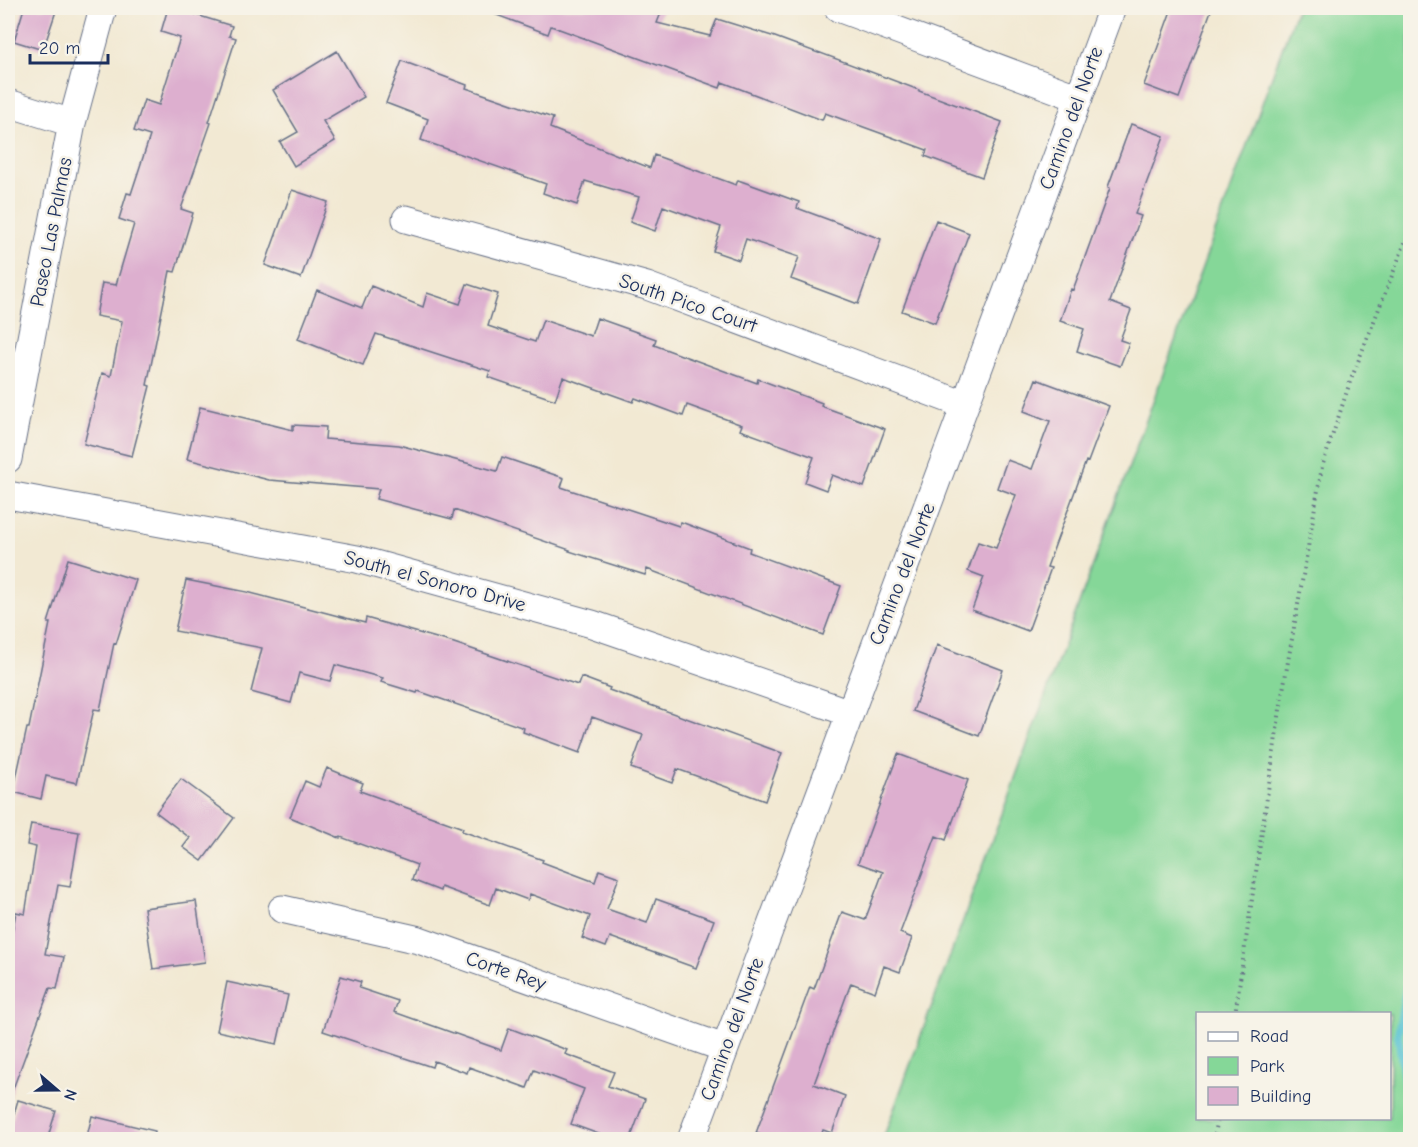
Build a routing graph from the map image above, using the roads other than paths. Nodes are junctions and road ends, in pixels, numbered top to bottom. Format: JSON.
{"nodes":[{"id":1,"x":103,"y":8,"type":"edge"},
{"id":2,"x":838,"y":8,"type":"edge"},
{"id":3,"x":1112,"y":8,"type":"edge"},
{"id":4,"x":1079,"y":99,"type":"junction"},
{"id":5,"x":8,"y":103,"type":"edge"},
{"id":6,"x":72,"y":123,"type":"junction"},
{"id":7,"x":406,"y":219,"type":"dead end"},
{"id":8,"x":965,"y":405,"type":"junction"},
{"id":9,"x":8,"y":459,"type":"edge"},
{"id":10,"x":8,"y":495,"type":"edge"},
{"id":11,"x":850,"y":713,"type":"junction"},
{"id":12,"x":282,"y":909,"type":"dead end"},
{"id":13,"x":724,"y":1048,"type":"junction"},
{"id":14,"x":691,"y":1140,"type":"edge"}],
"edges":[{"from":1,"to":6,"type":"street","name":"Paseo Las Palmas"},
{"from":2,"to":4,"type":"street"},
{"from":3,"to":4,"type":"street","name":"Camino del Norte"},
{"from":4,"to":8,"type":"street","name":"Camino del Norte"},
{"from":5,"to":6,"type":"street"},
{"from":6,"to":9,"type":"street","name":"Paseo Las Palmas"},
{"from":7,"to":8,"type":"street","name":"South Pico Court"},
{"from":8,"to":11,"type":"street","name":"Camino del Norte"},
{"from":10,"to":11,"type":"street","name":"South el Sonoro Drive"},
{"from":11,"to":13,"type":"street","name":"Camino del Norte"},
{"from":12,"to":13,"type":"street","name":"Corte Rey"},
{"from":13,"to":14,"type":"street","name":"Camino del Norte"}]}
